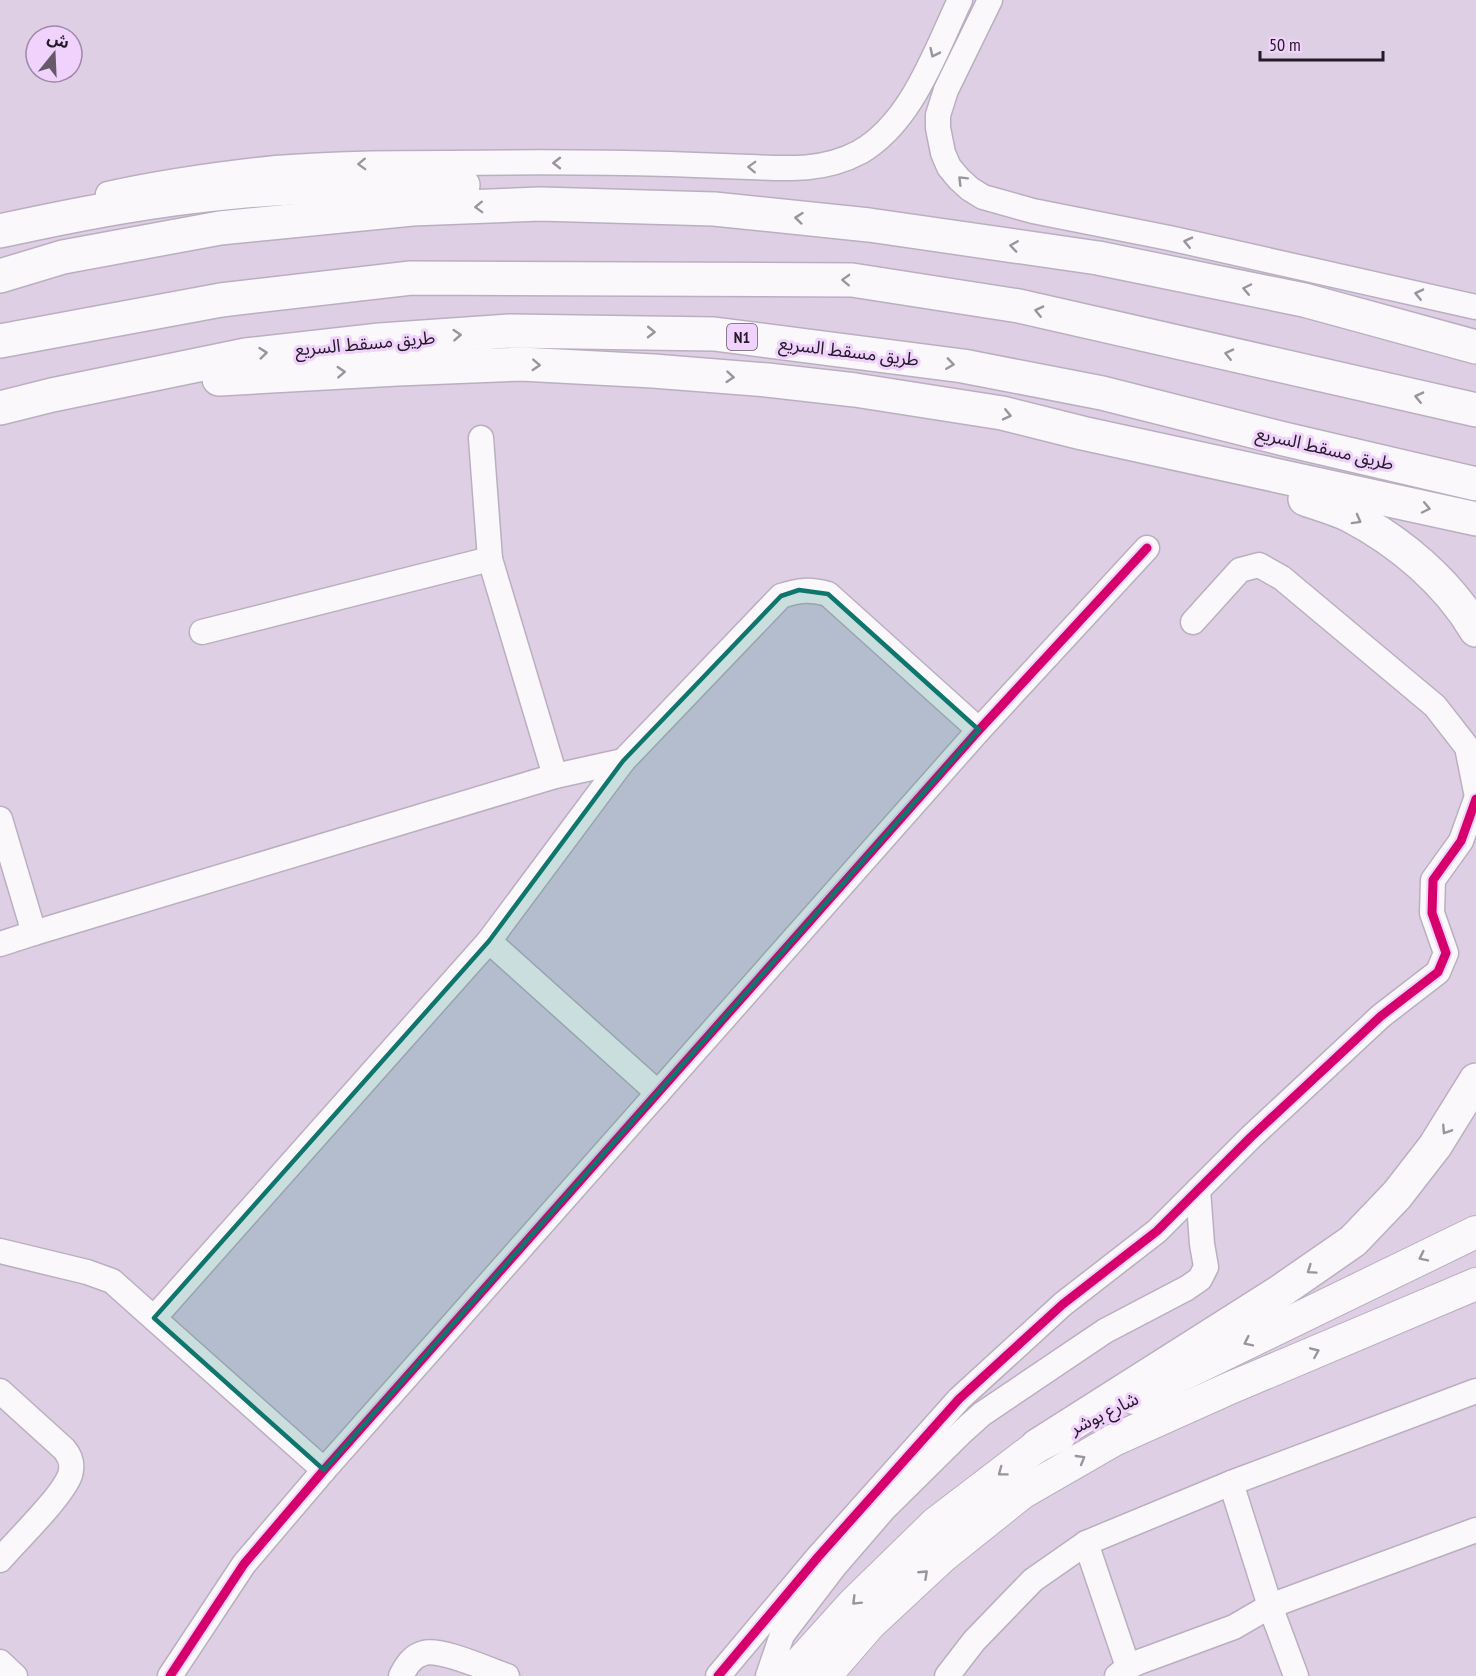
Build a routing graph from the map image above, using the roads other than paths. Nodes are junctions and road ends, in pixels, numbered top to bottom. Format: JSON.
{"nodes":[{"id":1,"x":960,"y":0,"type":"edge"},
{"id":2,"x":990,"y":0,"type":"edge"},
{"id":3,"x":714,"y":209,"type":"junction"},
{"id":4,"x":0,"y":223,"type":"edge"},
{"id":5,"x":0,"y":231,"type":"edge"},
{"id":6,"x":0,"y":276,"type":"edge"},
{"id":7,"x":1304,"y":300,"type":"junction"},
{"id":8,"x":1476,"y":307,"type":"edge"},
{"id":9,"x":1476,"y":329,"type":"edge"},
{"id":10,"x":0,"y":341,"type":"edge"},
{"id":11,"x":1476,"y":347,"type":"edge"},
{"id":12,"x":52,"y":394,"type":"junction"},
{"id":13,"x":0,"y":408,"type":"edge"},
{"id":14,"x":1476,"y":410,"type":"edge"},
{"id":15,"x":1082,"y":433,"type":"junction"},
{"id":16,"x":481,"y":438,"type":"dead end"},
{"id":17,"x":1476,"y":484,"type":"edge"},
{"id":18,"x":1476,"y":519,"type":"edge"},
{"id":19,"x":1147,"y":548,"type":"dead end"},
{"id":20,"x":490,"y":559,"type":"junction"},
{"id":21,"x":1193,"y":622,"type":"dead end"},
{"id":22,"x":1476,"y":630,"type":"edge"},
{"id":23,"x":202,"y":632,"type":"dead end"},
{"id":24,"x":979,"y":730,"type":"junction"},
{"id":25,"x":623,"y":761,"type":"junction"},
{"id":26,"x":555,"y":776,"type":"junction"},
{"id":27,"x":1476,"y":792,"type":"edge"},
{"id":28,"x":1476,"y":799,"type":"edge"},
{"id":29,"x":0,"y":819,"type":"edge"},
{"id":30,"x":34,"y":933,"type":"junction"},
{"id":31,"x":489,"y":940,"type":"junction"},
{"id":32,"x":0,"y":944,"type":"edge"},
{"id":33,"x":1476,"y":1080,"type":"edge"},
{"id":34,"x":658,"y":1093,"type":"junction"},
{"id":35,"x":1198,"y":1190,"type":"junction"},
{"id":36,"x":1157,"y":1231,"type":"junction"},
{"id":37,"x":1476,"y":1232,"type":"edge"},
{"id":38,"x":1202,"y":1244,"type":"junction"},
{"id":39,"x":0,"y":1251,"type":"edge"},
{"id":40,"x":1476,"y":1284,"type":"edge"},
{"id":41,"x":154,"y":1318,"type":"junction"},
{"id":42,"x":0,"y":1391,"type":"edge"},
{"id":43,"x":1476,"y":1391,"type":"edge"},
{"id":44,"x":1036,"y":1446,"type":"junction"},
{"id":45,"x":324,"y":1470,"type":"junction"},
{"id":46,"x":1231,"y":1483,"type":"junction"},
{"id":47,"x":1476,"y":1530,"type":"edge"},
{"id":48,"x":1086,"y":1543,"type":"junction"},
{"id":49,"x":0,"y":1560,"type":"edge"},
{"id":50,"x":1270,"y":1606,"type":"junction"},
{"id":51,"x":0,"y":1662,"type":"edge"},
{"id":52,"x":1122,"y":1672,"type":"edge"},
{"id":53,"x":15,"y":1676,"type":"edge"},
{"id":54,"x":170,"y":1676,"type":"edge"},
{"id":55,"x":401,"y":1676,"type":"edge"},
{"id":56,"x":507,"y":1676,"type":"edge"},
{"id":57,"x":718,"y":1676,"type":"edge"},
{"id":58,"x":768,"y":1676,"type":"edge"},
{"id":59,"x":788,"y":1676,"type":"edge"},
{"id":60,"x":825,"y":1676,"type":"edge"},
{"id":61,"x":947,"y":1676,"type":"edge"},
{"id":62,"x":1296,"y":1676,"type":"edge"}],
"edges":[{"from":1,"to":4,"type":"street","one_way":true},
{"from":8,"to":2,"type":"street","one_way":true},
{"from":3,"to":5,"type":"highway"},
{"from":3,"to":6,"type":"highway","one_way":true},
{"from":7,"to":3,"type":"highway","one_way":true},
{"from":7,"to":9,"type":"highway"},
{"from":7,"to":11,"type":"highway"},
{"from":14,"to":10,"type":"highway","one_way":true},
{"from":12,"to":13,"type":"highway","name":"طريق مسقط السريع","number":"N1"},
{"from":12,"to":15,"type":"highway","one_way":true},
{"from":12,"to":17,"type":"highway","name":"طريق مسقط السريع","number":"N1","one_way":true},
{"from":15,"to":18,"type":"highway","one_way":true},
{"from":15,"to":22,"type":"highway","one_way":true},
{"from":16,"to":20,"type":"street"},
{"from":19,"to":24,"type":"street"},
{"from":20,"to":23,"type":"street"},
{"from":20,"to":26,"type":"street"},
{"from":21,"to":27,"type":"street"},
{"from":24,"to":25,"type":"street"},
{"from":24,"to":34,"type":"street"},
{"from":25,"to":26,"type":"street"},
{"from":25,"to":31,"type":"street"},
{"from":26,"to":30,"type":"street"},
{"from":28,"to":35,"type":"street"},
{"from":29,"to":30,"type":"street"},
{"from":30,"to":32,"type":"street"},
{"from":31,"to":34,"type":"street"},
{"from":31,"to":41,"type":"street"},
{"from":33,"to":44,"type":"highway","one_way":true},
{"from":34,"to":45,"type":"street"},
{"from":35,"to":36,"type":"street"},
{"from":35,"to":38,"type":"street"},
{"from":36,"to":38,"type":"street"},
{"from":36,"to":57,"type":"street"},
{"from":37,"to":44,"type":"main road","name":"شارع بوشر","one_way":true},
{"from":38,"to":58,"type":"street"},
{"from":39,"to":41,"type":"street"},
{"from":60,"to":40,"type":"main road","name":"شارع بوشر","one_way":true},
{"from":41,"to":45,"type":"street"},
{"from":42,"to":49,"type":"street"},
{"from":43,"to":46,"type":"street"},
{"from":44,"to":59,"type":"main road","name":"شارع بوشر","one_way":true},
{"from":45,"to":54,"type":"street"},
{"from":46,"to":48,"type":"street"},
{"from":46,"to":50,"type":"street"},
{"from":47,"to":50,"type":"street"},
{"from":48,"to":52,"type":"street"},
{"from":48,"to":61,"type":"street"},
{"from":50,"to":52,"type":"street"},
{"from":50,"to":62,"type":"street"},
{"from":51,"to":53,"type":"street"},
{"from":55,"to":56,"type":"street"}]}
